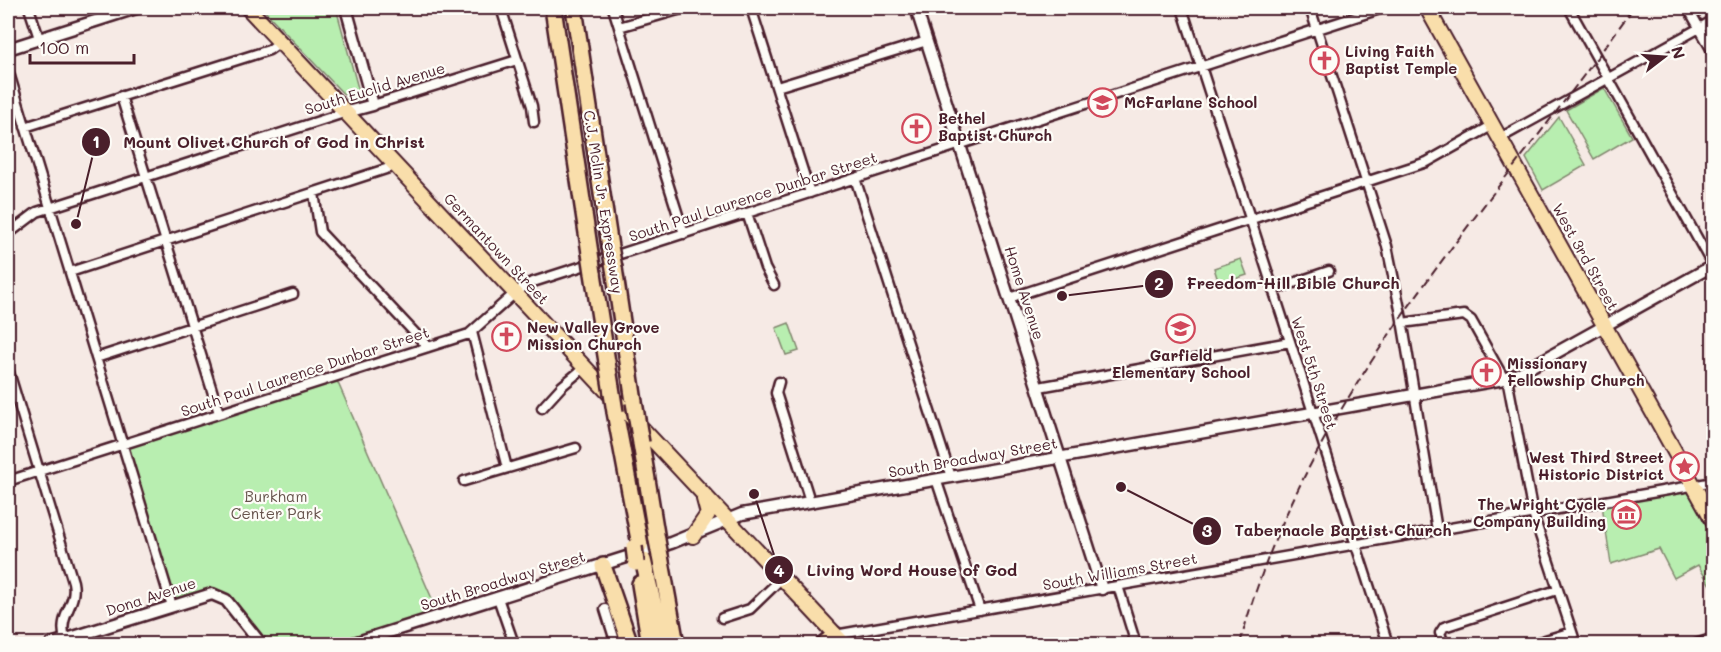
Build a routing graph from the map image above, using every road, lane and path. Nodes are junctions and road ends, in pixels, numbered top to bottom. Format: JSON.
{"nodes":[{"id":1,"x":29,"y":8,"type":"edge"},
{"id":2,"x":136,"y":8,"type":"edge"},
{"id":3,"x":248,"y":8,"type":"edge"},
{"id":4,"x":346,"y":8,"type":"edge"},
{"id":5,"x":501,"y":8,"type":"edge"},
{"id":6,"x":553,"y":8,"type":"edge"},
{"id":7,"x":574,"y":8,"type":"edge"},
{"id":8,"x":613,"y":8,"type":"edge"},
{"id":9,"x":684,"y":8,"type":"edge"},
{"id":10,"x":751,"y":8,"type":"edge"},
{"id":11,"x":916,"y":8,"type":"edge"},
{"id":12,"x":1182,"y":8,"type":"edge"},
{"id":13,"x":1310,"y":8,"type":"edge"},
{"id":14,"x":1383,"y":8,"type":"edge"},
{"id":15,"x":1427,"y":8,"type":"edge"},
{"id":16,"x":1569,"y":8,"type":"edge"},
{"id":17,"x":1688,"y":8,"type":"edge"},
{"id":18,"x":121,"y":10,"type":"edge"},
{"id":19,"x":1713,"y":20,"type":"edge"},
{"id":20,"x":619,"y":27,"type":"junction"},
{"id":21,"x":1699,"y":28,"type":"junction"},
{"id":22,"x":1317,"y":29,"type":"junction"},
{"id":23,"x":39,"y":38,"type":"junction"},
{"id":24,"x":927,"y":41,"type":"junction"},
{"id":25,"x":280,"y":42,"type":"junction"},
{"id":26,"x":8,"y":49,"type":"edge"},
{"id":27,"x":1713,"y":54,"type":"edge"},
{"id":28,"x":517,"y":60,"type":"junction"},
{"id":29,"x":1201,"y":67,"type":"junction"},
{"id":30,"x":8,"y":70,"type":"edge"},
{"id":31,"x":1608,"y":80,"type":"junction"},
{"id":32,"x":777,"y":87,"type":"junction"},
{"id":33,"x":121,"y":96,"type":"junction"},
{"id":34,"x":373,"y":105,"type":"junction"},
{"id":35,"x":347,"y":112,"type":"junction"},
{"id":36,"x":534,"y":122,"type":"dead end"},
{"id":37,"x":1492,"y":125,"type":"junction"},
{"id":38,"x":25,"y":127,"type":"junction"},
{"id":39,"x":1500,"y":138,"type":"junction"},
{"id":40,"x":960,"y":144,"type":"junction"},
{"id":41,"x":395,"y":166,"type":"junction"},
{"id":42,"x":145,"y":177,"type":"junction"},
{"id":43,"x":855,"y":178,"type":"junction"},
{"id":44,"x":1366,"y":182,"type":"junction"},
{"id":45,"x":314,"y":193,"type":"junction"},
{"id":46,"x":810,"y":193,"type":"junction"},
{"id":47,"x":50,"y":208,"type":"junction"},
{"id":48,"x":747,"y":213,"type":"junction"},
{"id":49,"x":1250,"y":219,"type":"junction"},
{"id":50,"x":8,"y":234,"type":"edge"},
{"id":51,"x":684,"y":234,"type":"junction"},
{"id":52,"x":164,"y":241,"type":"junction"},
{"id":53,"x":1713,"y":266,"type":"edge"},
{"id":54,"x":70,"y":272,"type":"junction"},
{"id":55,"x":1329,"y":272,"type":"dead end"},
{"id":56,"x":774,"y":285,"type":"dead end"},
{"id":57,"x":1273,"y":290,"type":"junction"},
{"id":58,"x":515,"y":293,"type":"junction"},
{"id":59,"x":293,"y":294,"type":"dead end"},
{"id":60,"x":1009,"y":298,"type":"junction"},
{"id":61,"x":1402,"y":323,"type":"junction"},
{"id":62,"x":1604,"y":326,"type":"junction"},
{"id":63,"x":192,"y":327,"type":"junction"},
{"id":64,"x":472,"y":332,"type":"junction"},
{"id":65,"x":1290,"y":342,"type":"junction"},
{"id":66,"x":428,"y":347,"type":"junction"},
{"id":67,"x":96,"y":358,"type":"junction"},
{"id":68,"x":585,"y":367,"type":"junction"},
{"id":69,"x":8,"y":369,"type":"edge"},
{"id":70,"x":1505,"y":379,"type":"junction"},
{"id":71,"x":779,"y":382,"type":"dead end"},
{"id":72,"x":1039,"y":387,"type":"junction"},
{"id":73,"x":1414,"y":395,"type":"junction"},
{"id":74,"x":542,"y":408,"type":"dead end"},
{"id":75,"x":219,"y":413,"type":"junction"},
{"id":76,"x":1313,"y":414,"type":"junction"},
{"id":77,"x":122,"y":444,"type":"junction"},
{"id":78,"x":576,"y":448,"type":"dead end"},
{"id":79,"x":1061,"y":457,"type":"junction"},
{"id":80,"x":507,"y":468,"type":"junction"},
{"id":81,"x":39,"y":470,"type":"junction"},
{"id":82,"x":951,"y":477,"type":"junction"},
{"id":83,"x":936,"y":479,"type":"junction"},
{"id":84,"x":464,"y":480,"type":"dead end"},
{"id":85,"x":8,"y":481,"type":"edge"},
{"id":86,"x":1713,"y":482,"type":"edge"},
{"id":87,"x":1693,"y":485,"type":"junction"},
{"id":88,"x":702,"y":494,"type":"junction"},
{"id":89,"x":810,"y":501,"type":"junction"},
{"id":90,"x":1533,"y":514,"type":"junction"},
{"id":91,"x":728,"y":521,"type":"junction"},
{"id":92,"x":1713,"y":522,"type":"edge"},
{"id":93,"x":1437,"y":530,"type":"junction"},
{"id":94,"x":693,"y":536,"type":"junction"},
{"id":95,"x":1355,"y":545,"type":"junction"},
{"id":96,"x":639,"y":554,"type":"junction"},
{"id":97,"x":603,"y":566,"type":"junction"},
{"id":98,"x":782,"y":578,"type":"junction"},
{"id":99,"x":664,"y":582,"type":"junction"},
{"id":100,"x":1118,"y":586,"type":"junction"},
{"id":101,"x":1102,"y":589,"type":"junction"},
{"id":102,"x":1557,"y":590,"type":"junction"},
{"id":103,"x":498,"y":598,"type":"junction"},
{"id":104,"x":172,"y":606,"type":"junction"},
{"id":105,"x":605,"y":609,"type":"dead end"},
{"id":106,"x":980,"y":610,"type":"junction"},
{"id":107,"x":722,"y":618,"type":"dead end"},
{"id":108,"x":1572,"y":632,"type":"junction"},
{"id":109,"x":1713,"y":638,"type":"edge"},
{"id":110,"x":834,"y":641,"type":"edge"},
{"id":111,"x":65,"y":642,"type":"edge"},
{"id":112,"x":51,"y":645,"type":"edge"},
{"id":113,"x":261,"y":645,"type":"edge"},
{"id":114,"x":351,"y":645,"type":"edge"},
{"id":115,"x":514,"y":645,"type":"edge"},
{"id":116,"x":616,"y":645,"type":"edge"},
{"id":117,"x":630,"y":645,"type":"edge"},
{"id":118,"x":650,"y":645,"type":"edge"},
{"id":119,"x":663,"y":645,"type":"edge"},
{"id":120,"x":676,"y":645,"type":"edge"},
{"id":121,"x":683,"y":645,"type":"edge"},
{"id":122,"x":1136,"y":645,"type":"edge"},
{"id":123,"x":1388,"y":645,"type":"edge"},
{"id":124,"x":1444,"y":645,"type":"edge"},
{"id":125,"x":1532,"y":645,"type":"edge"},
{"id":126,"x":1576,"y":645,"type":"edge"},
{"id":127,"x":1696,"y":645,"type":"edge"}],
"edges":[{"from":1,"to":23,"type":"street"},
{"from":2,"to":18,"type":"street"},
{"from":3,"to":25,"type":"main road","name":"Germantown Street"},
{"from":4,"to":34,"type":"street"},
{"from":5,"to":28,"type":"street"},
{"from":6,"to":96,"type":"highway","name":"C.J. Mclin Jr. Expressway","bridge":true},
{"from":7,"to":99,"type":"highway","name":"C.J. Mclin Jr. Expressway","bridge":true},
{"from":8,"to":20,"type":"street"},
{"from":9,"to":20,"type":"street"},
{"from":10,"to":32,"type":"street"},
{"from":11,"to":24,"type":"street","name":"Home Avenue"},
{"from":12,"to":29,"type":"street","name":"West 5th Street"},
{"from":13,"to":22,"type":"street"},
{"from":14,"to":22,"type":"street","name":"South Paul Laurence Dunbar Street"},
{"from":15,"to":37,"type":"main road","name":"West 3rd Street"},
{"from":16,"to":31,"type":"street"},
{"from":17,"to":21,"type":"street"},
{"from":18,"to":23,"type":"street"},
{"from":19,"to":21,"type":"street"},
{"from":20,"to":51,"type":"street"},
{"from":21,"to":27,"type":"street"},
{"from":21,"to":31,"type":"street"},
{"from":22,"to":29,"type":"street","name":"South Paul Laurence Dunbar Street"},
{"from":22,"to":44,"type":"street"},
{"from":23,"to":26,"type":"street"},
{"from":24,"to":32,"type":"street"},
{"from":24,"to":40,"type":"street","name":"Home Avenue"},
{"from":25,"to":33,"type":"street"},
{"from":25,"to":35,"type":"main road","name":"Germantown Street"},
{"from":28,"to":34,"type":"street","name":"South Euclid Avenue"},
{"from":28,"to":36,"type":"street"},
{"from":29,"to":40,"type":"street","name":"South Paul Laurence Dunbar Street"},
{"from":29,"to":49,"type":"street","name":"West 5th Street"},
{"from":30,"to":38,"type":"street"},
{"from":31,"to":39,"type":"street"},
{"from":31,"to":53,"type":"street"},
{"from":32,"to":46,"type":"street"},
{"from":33,"to":38,"type":"street"},
{"from":33,"to":42,"type":"street"},
{"from":34,"to":35,"type":"street","name":"South Euclid Avenue"},
{"from":35,"to":41,"type":"main road","name":"Germantown Street"},
{"from":35,"to":42,"type":"street","name":"South Euclid Avenue"},
{"from":37,"to":39,"type":"main road","name":"West 3rd Street"},
{"from":37,"to":44,"type":"street"},
{"from":38,"to":47,"type":"street"},
{"from":39,"to":62,"type":"main road","name":"West 3rd Street"},
{"from":40,"to":43,"type":"street","name":"South Paul Laurence Dunbar Street"},
{"from":40,"to":60,"type":"street","name":"Home Avenue"},
{"from":41,"to":45,"type":"street"},
{"from":41,"to":58,"type":"main road","name":"Germantown Street"},
{"from":42,"to":47,"type":"street","name":"South Euclid Avenue"},
{"from":42,"to":52,"type":"street"},
{"from":43,"to":46,"type":"street","name":"South Paul Laurence Dunbar Street"},
{"from":43,"to":82,"type":"street"},
{"from":44,"to":49,"type":"street"},
{"from":44,"to":61,"type":"street"},
{"from":45,"to":52,"type":"street"},
{"from":45,"to":66,"type":"street"},
{"from":46,"to":48,"type":"street","name":"South Paul Laurence Dunbar Street"},
{"from":47,"to":50,"type":"street","name":"South Euclid Avenue"},
{"from":47,"to":54,"type":"street"},
{"from":48,"to":51,"type":"street","name":"South Paul Laurence Dunbar Street"},
{"from":48,"to":56,"type":"street"},
{"from":49,"to":57,"type":"street","name":"West 5th Street"},
{"from":49,"to":60,"type":"street"},
{"from":51,"to":58,"type":"street","name":"South Paul Laurence Dunbar Street"},
{"from":52,"to":54,"type":"street"},
{"from":52,"to":63,"type":"street"},
{"from":53,"to":62,"type":"street","name":"South Broadway Street"},
{"from":54,"to":67,"type":"street"},
{"from":55,"to":57,"type":"street"},
{"from":57,"to":65,"type":"street","name":"West 5th Street"},
{"from":58,"to":64,"type":"street","name":"South Paul Laurence Dunbar Street"},
{"from":58,"to":68,"type":"main road","name":"Germantown Street"},
{"from":59,"to":63,"type":"street"},
{"from":60,"to":72,"type":"street","name":"Home Avenue"},
{"from":61,"to":70,"type":"street"},
{"from":61,"to":73,"type":"street"},
{"from":62,"to":70,"type":"street","name":"South Broadway Street"},
{"from":62,"to":87,"type":"main road","name":"West 3rd Street"},
{"from":63,"to":67,"type":"street"},
{"from":63,"to":75,"type":"street"},
{"from":64,"to":66,"type":"street","name":"South Paul Laurence Dunbar Street"},
{"from":64,"to":80,"type":"street"},
{"from":65,"to":72,"type":"street"},
{"from":65,"to":76,"type":"street","name":"West 5th Street"},
{"from":66,"to":75,"type":"street","name":"South Paul Laurence Dunbar Street"},
{"from":67,"to":77,"type":"street"},
{"from":68,"to":74,"type":"street"},
{"from":68,"to":88,"type":"main road","name":"Germantown Street"},
{"from":69,"to":81,"type":"street"},
{"from":70,"to":73,"type":"street","name":"South Broadway Street"},
{"from":70,"to":90,"type":"street"},
{"from":71,"to":89,"type":"street"},
{"from":72,"to":79,"type":"street","name":"Home Avenue"},
{"from":73,"to":76,"type":"street","name":"South Broadway Street"},
{"from":73,"to":93,"type":"street"},
{"from":75,"to":77,"type":"street","name":"South Paul Laurence Dunbar Street"},
{"from":76,"to":79,"type":"street","name":"South Broadway Street"},
{"from":76,"to":95,"type":"street","name":"West 5th Street"},
{"from":77,"to":81,"type":"street","name":"South Paul Laurence Dunbar Street"},
{"from":77,"to":104,"type":"street"},
{"from":78,"to":80,"type":"street"},
{"from":79,"to":82,"type":"street","name":"South Broadway Street"},
{"from":79,"to":101,"type":"street","name":"Home Avenue"},
{"from":80,"to":84,"type":"street"},
{"from":81,"to":85,"type":"street","name":"South Paul Laurence Dunbar Street"},
{"from":81,"to":111,"type":"street"},
{"from":82,"to":83,"type":"street","name":"South Broadway Street"},
{"from":83,"to":89,"type":"street","name":"South Broadway Street"},
{"from":83,"to":106,"type":"street"},
{"from":86,"to":87,"type":"street","name":"South Williams Street"},
{"from":87,"to":90,"type":"street","name":"South Williams Street"},
{"from":87,"to":92,"type":"main road","name":"West 3rd Street"},
{"from":88,"to":91,"type":"main road","name":"Germantown Street"},
{"from":88,"to":94,"type":"main road"},
{"from":89,"to":91,"type":"street","name":"South Broadway Street"},
{"from":90,"to":93,"type":"street","name":"South Williams Street"},
{"from":90,"to":102,"type":"street"},
{"from":91,"to":94,"type":"street","name":"South Broadway Street"},
{"from":91,"to":98,"type":"main road","name":"Germantown Street"},
{"from":93,"to":95,"type":"street","name":"South Williams Street"},
{"from":94,"to":97,"type":"street","name":"South Broadway Street"},
{"from":95,"to":100,"type":"street","name":"South Williams Street"},
{"from":95,"to":123,"type":"street","name":"West 5th Street"},
{"from":96,"to":118,"type":"highway"},
{"from":96,"to":119,"type":"highway"},
{"from":97,"to":103,"type":"street","name":"South Broadway Street"},
{"from":97,"to":117,"type":"highway"},
{"from":98,"to":107,"type":"street"},
{"from":98,"to":110,"type":"main road","name":"Germantown Street"},
{"from":99,"to":120,"type":"highway"},
{"from":99,"to":121,"type":"highway"},
{"from":100,"to":101,"type":"street","name":"South Williams Street"},
{"from":100,"to":122,"type":"street"},
{"from":101,"to":106,"type":"street","name":"South Williams Street"},
{"from":102,"to":108,"type":"street"},
{"from":102,"to":124,"type":"street"},
{"from":103,"to":114,"type":"street","name":"South Broadway Street"},
{"from":103,"to":115,"type":"street"},
{"from":104,"to":111,"type":"street","name":"Dona Avenue"},
{"from":104,"to":113,"type":"street","name":"Dona Avenue"},
{"from":105,"to":116,"type":"street"},
{"from":106,"to":110,"type":"street","name":"South Williams Street"},
{"from":108,"to":125,"type":"street"},
{"from":108,"to":126,"type":"street"},
{"from":109,"to":127,"type":"street"},
{"from":111,"to":112,"type":"street"}]}
